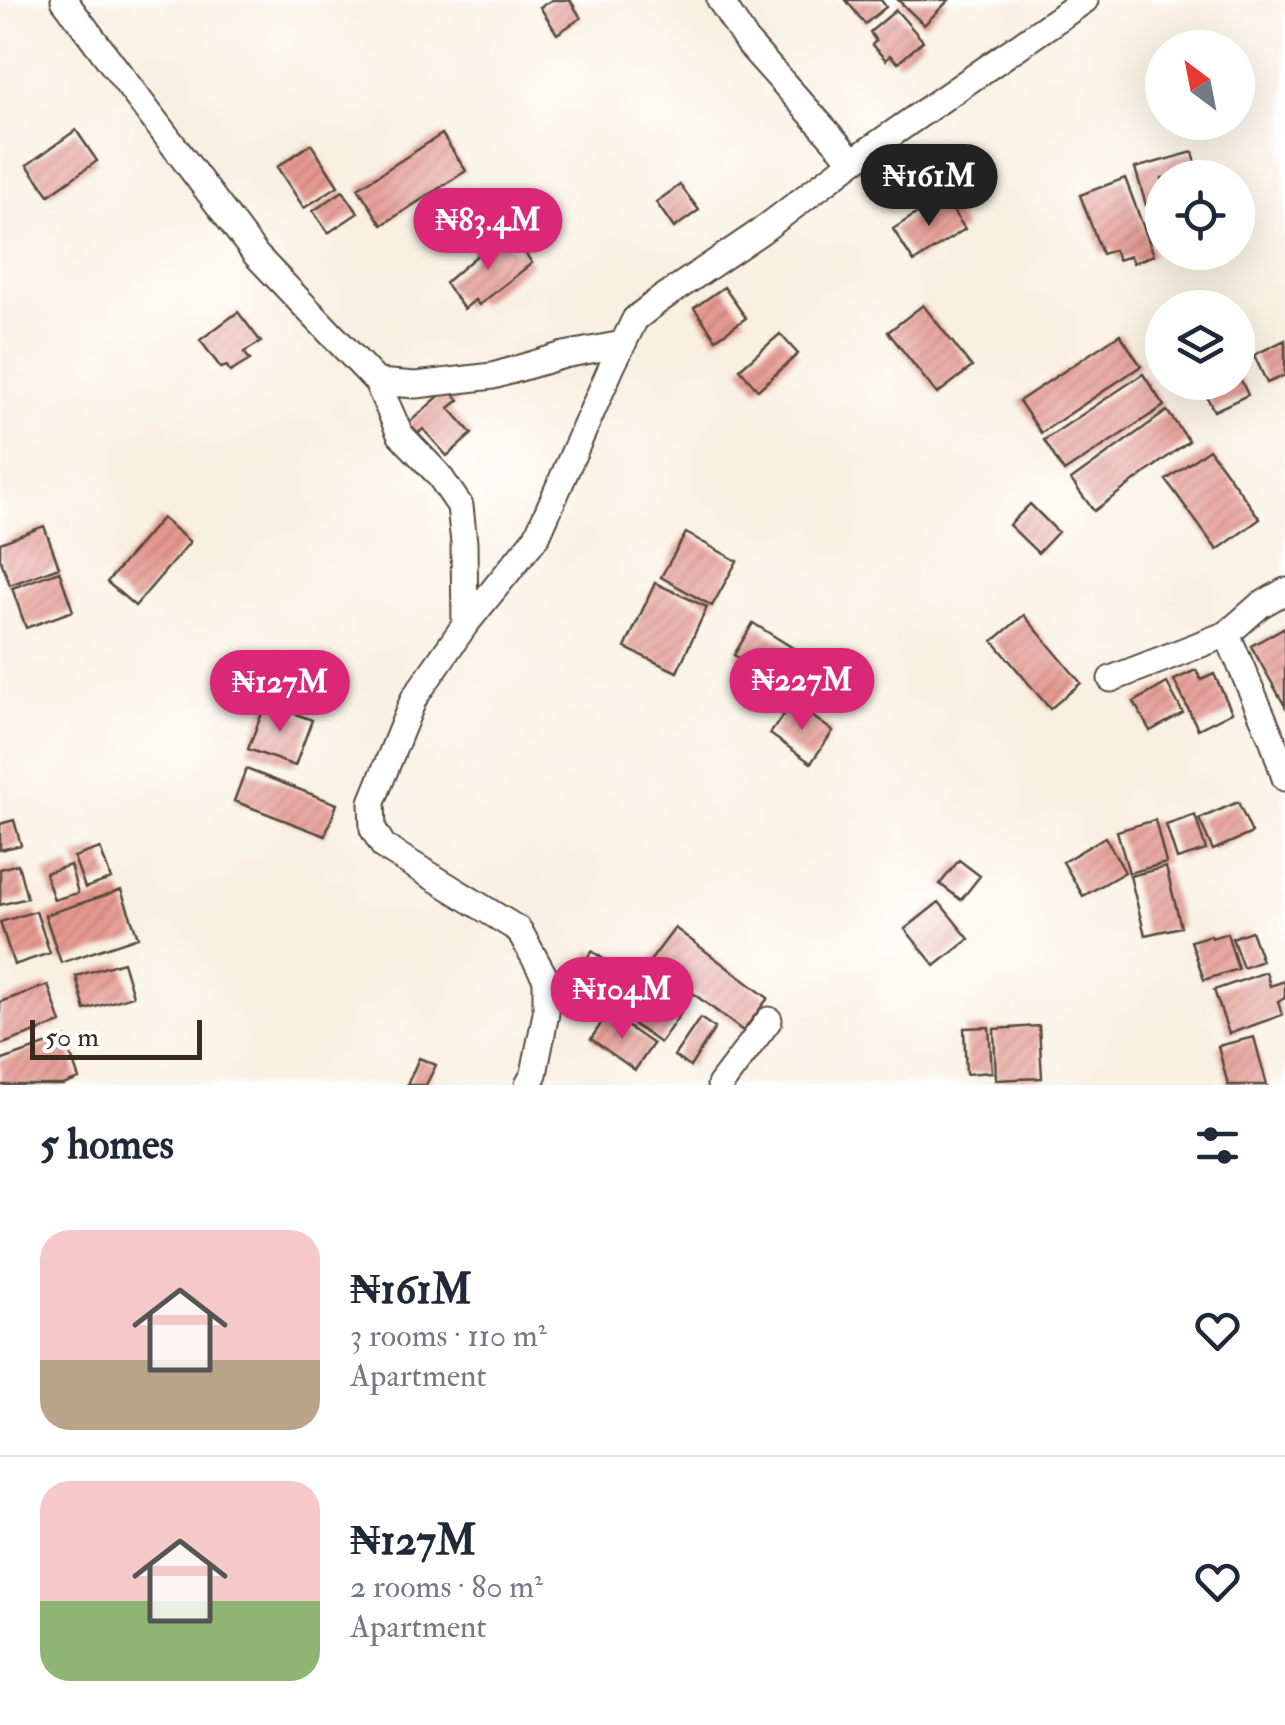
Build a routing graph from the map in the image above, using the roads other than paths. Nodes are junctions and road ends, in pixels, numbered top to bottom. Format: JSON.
{"nodes":[{"id":1,"x":64,"y":0,"type":"edge"},
{"id":2,"x":720,"y":0,"type":"edge"},
{"id":3,"x":1084,"y":0,"type":"edge"},
{"id":4,"x":853,"y":161,"type":"junction"},
{"id":5,"x":623,"y":344,"type":"junction"},
{"id":6,"x":376,"y":382,"type":"junction"},
{"id":7,"x":1285,"y":591,"type":"edge"},
{"id":8,"x":465,"y":625,"type":"junction"},
{"id":9,"x":1227,"y":634,"type":"junction"},
{"id":10,"x":1111,"y":679,"type":"dead end"},
{"id":11,"x":1285,"y":778,"type":"edge"},
{"id":12,"x":769,"y":1020,"type":"dead end"},
{"id":13,"x":528,"y":1085,"type":"edge"},
{"id":14,"x":720,"y":1085,"type":"edge"}],
"edges":[{"from":1,"to":6,"type":"street"},
{"from":2,"to":4,"type":"street"},
{"from":3,"to":4,"type":"street"},
{"from":4,"to":5,"type":"street"},
{"from":5,"to":6,"type":"street"},
{"from":5,"to":8,"type":"street"},
{"from":6,"to":8,"type":"street"},
{"from":7,"to":9,"type":"street"},
{"from":8,"to":13,"type":"street"},
{"from":9,"to":10,"type":"street"},
{"from":9,"to":11,"type":"street"},
{"from":12,"to":14,"type":"street"}]}
